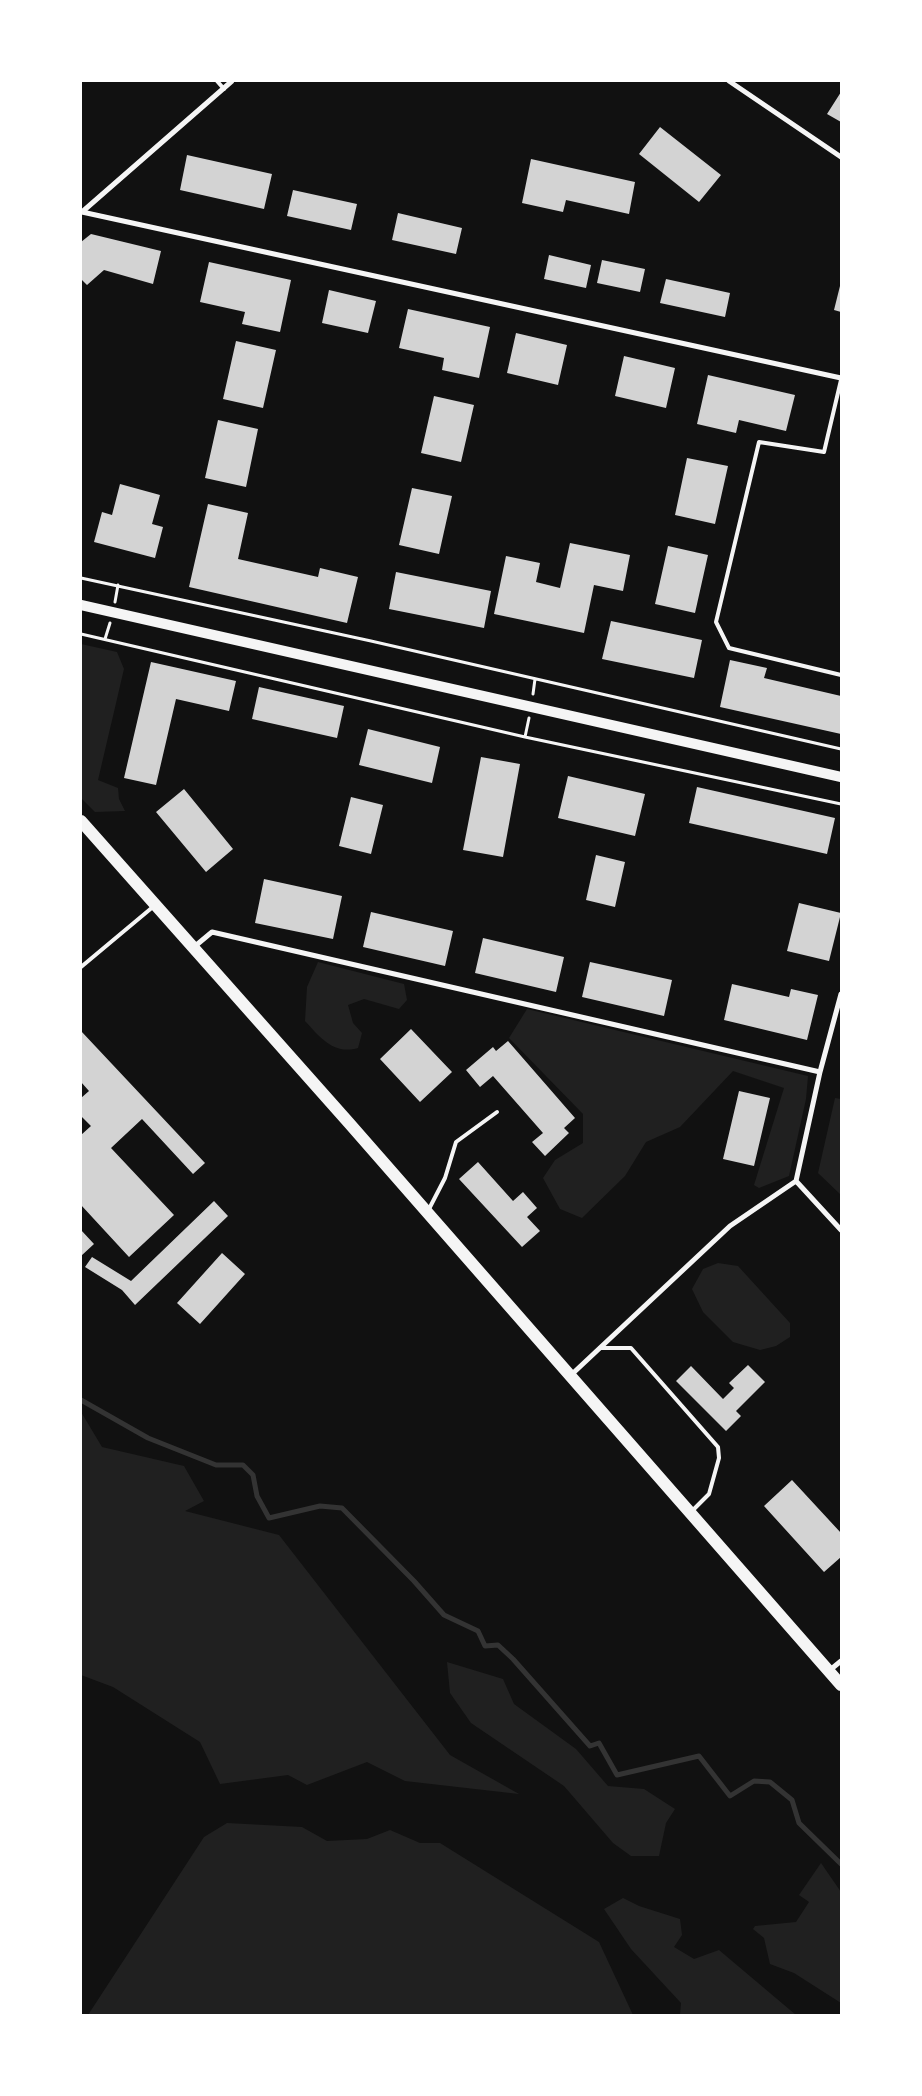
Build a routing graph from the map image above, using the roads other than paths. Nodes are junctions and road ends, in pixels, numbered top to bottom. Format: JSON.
{"nodes":[{"id":1,"x":217,"y":81,"type":"edge"},
{"id":2,"x":232,"y":81,"type":"edge"},
{"id":3,"x":729,"y":81,"type":"edge"},
{"id":4,"x":224,"y":89,"type":"junction"},
{"id":5,"x":841,"y":157,"type":"edge"},
{"id":6,"x":82,"y":212,"type":"edge"},
{"id":7,"x":841,"y":379,"type":"edge"},
{"id":8,"x":81,"y":605,"type":"edge"},
{"id":9,"x":841,"y":675,"type":"edge"},
{"id":10,"x":841,"y":777,"type":"edge"},
{"id":11,"x":81,"y":821,"type":"edge"},
{"id":12,"x":156,"y":904,"type":"junction"},
{"id":13,"x":194,"y":948,"type":"junction"},
{"id":14,"x":81,"y":967,"type":"edge"},
{"id":15,"x":841,"y":994,"type":"edge"},
{"id":16,"x":820,"y":1072,"type":"junction"},
{"id":17,"x":497,"y":1112,"type":"dead end"},
{"id":18,"x":796,"y":1181,"type":"junction"},
{"id":19,"x":427,"y":1212,"type":"junction"},
{"id":20,"x":841,"y":1230,"type":"edge"},
{"id":21,"x":600,"y":1348,"type":"junction"},
{"id":22,"x":570,"y":1376,"type":"junction"},
{"id":23,"x":691,"y":1513,"type":"junction"},
{"id":24,"x":841,"y":1661,"type":"edge"},
{"id":25,"x":828,"y":1672,"type":"junction"},
{"id":26,"x":841,"y":1685,"type":"edge"}],
"edges":[{"from":1,"to":4,"type":"lane"},
{"from":2,"to":4,"type":"street"},
{"from":3,"to":5,"type":"street"},
{"from":4,"to":6,"type":"street"},
{"from":6,"to":7,"type":"street"},
{"from":7,"to":9,"type":"lane"},
{"from":8,"to":10,"type":"main road"},
{"from":11,"to":12,"type":"main road"},
{"from":12,"to":13,"type":"main road"},
{"from":12,"to":14,"type":"lane"},
{"from":13,"to":16,"type":"street"},
{"from":13,"to":19,"type":"main road"},
{"from":15,"to":16,"type":"street"},
{"from":16,"to":18,"type":"street"},
{"from":17,"to":19,"type":"lane"},
{"from":18,"to":20,"type":"street"},
{"from":18,"to":21,"type":"street"},
{"from":19,"to":22,"type":"main road"},
{"from":21,"to":22,"type":"street"},
{"from":21,"to":23,"type":"lane"},
{"from":22,"to":23,"type":"main road"},
{"from":23,"to":25,"type":"main road"},
{"from":24,"to":25,"type":"street"},
{"from":25,"to":26,"type":"main road"}]}
